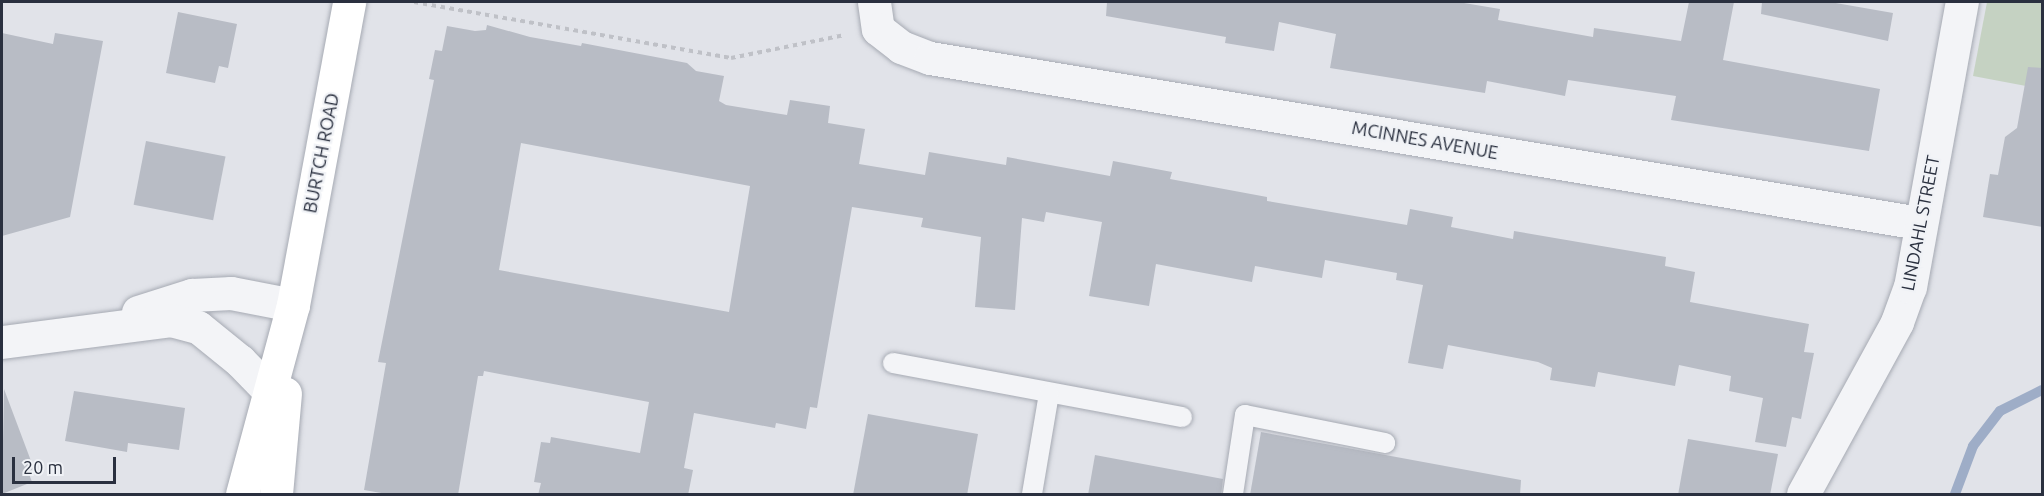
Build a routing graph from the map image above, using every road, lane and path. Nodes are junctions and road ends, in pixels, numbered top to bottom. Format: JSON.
{"nodes":[{"id":1,"x":349,"y":2,"type":"edge"},
{"id":2,"x":414,"y":2,"type":"edge"},
{"id":3,"x":1962,"y":2,"type":"edge"},
{"id":4,"x":876,"y":15,"type":"edge"},
{"id":5,"x":1919,"y":223,"type":"junction"},
{"id":6,"x":293,"y":305,"type":"junction"},
{"id":7,"x":79,"y":330,"type":"junction"},
{"id":8,"x":2,"y":342,"type":"edge"},
{"id":9,"x":893,"y":363,"type":"dead end"},
{"id":10,"x":270,"y":392,"type":"junction"},
{"id":11,"x":1049,"y":394,"type":"junction"},
{"id":12,"x":1182,"y":417,"type":"dead end"},
{"id":13,"x":1385,"y":443,"type":"dead end"},
{"id":14,"x":242,"y":495,"type":"edge"},
{"id":15,"x":276,"y":495,"type":"edge"},
{"id":16,"x":1032,"y":495,"type":"edge"},
{"id":17,"x":1233,"y":495,"type":"edge"},
{"id":18,"x":1803,"y":495,"type":"edge"}],
"edges":[{"from":1,"to":6,"type":"main road","name":"BURTCH ROAD"},
{"from":2,"to":4,"type":"path"},
{"from":3,"to":5,"type":"street","name":"LINDAHL STREET"},
{"from":4,"to":5,"type":"street","name":"MCINNES AVENUE"},
{"from":5,"to":18,"type":"street","name":"LINDAHL STREET"},
{"from":6,"to":7,"type":"street"},
{"from":6,"to":10,"type":"main road","name":"BURTCH ROAD"},
{"from":6,"to":15,"type":"main road","name":"BURTCH ROAD"},
{"from":7,"to":8,"type":"street"},
{"from":7,"to":10,"type":"street"},
{"from":9,"to":11,"type":"lane"},
{"from":10,"to":14,"type":"main road","name":"BURTCH ROAD"},
{"from":11,"to":12,"type":"lane"},
{"from":11,"to":16,"type":"lane"},
{"from":13,"to":17,"type":"lane"}]}
